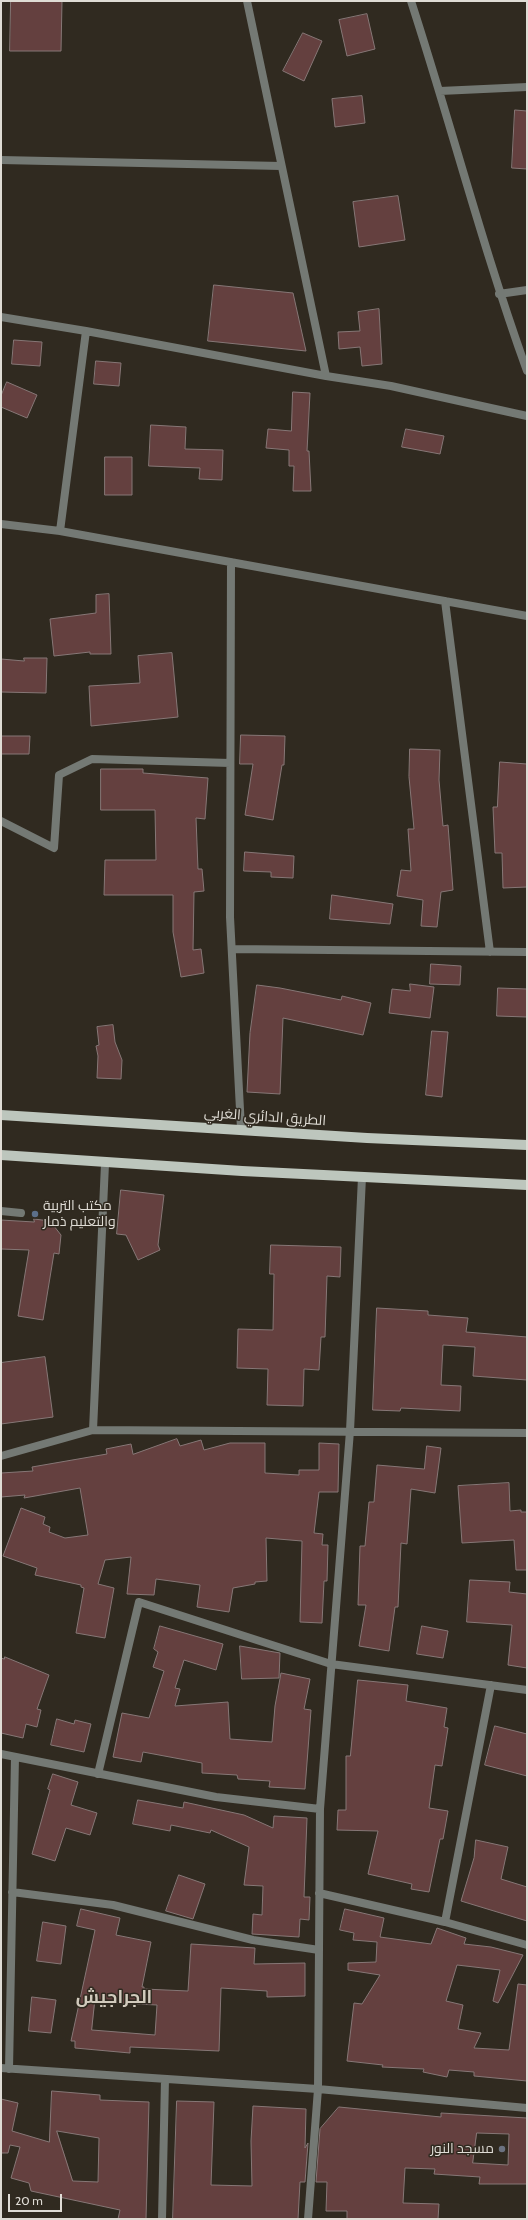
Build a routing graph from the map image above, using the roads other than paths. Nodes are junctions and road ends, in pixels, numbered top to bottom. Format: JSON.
{"nodes":[{"id":1,"x":247,"y":1,"type":"edge"},
{"id":2,"x":411,"y":1,"type":"edge"},
{"id":3,"x":527,"y":87,"type":"edge"},
{"id":4,"x":440,"y":91,"type":"junction"},
{"id":5,"x":1,"y":160,"type":"edge"},
{"id":6,"x":281,"y":166,"type":"junction"},
{"id":7,"x":527,"y":290,"type":"edge"},
{"id":8,"x":499,"y":294,"type":"junction"},
{"id":9,"x":1,"y":317,"type":"edge"},
{"id":10,"x":86,"y":331,"type":"junction"},
{"id":11,"x":527,"y":371,"type":"edge"},
{"id":12,"x":326,"y":376,"type":"junction"},
{"id":13,"x":527,"y":416,"type":"edge"},
{"id":14,"x":1,"y":524,"type":"edge"},
{"id":15,"x":60,"y":531,"type":"junction"},
{"id":16,"x":231,"y":562,"type":"junction"},
{"id":17,"x":445,"y":601,"type":"junction"},
{"id":18,"x":527,"y":616,"type":"edge"},
{"id":19,"x":230,"y":763,"type":"junction"},
{"id":20,"x":1,"y":821,"type":"edge"},
{"id":21,"x":232,"y":950,"type":"junction"},
{"id":22,"x":490,"y":952,"type":"junction"},
{"id":23,"x":527,"y":952,"type":"edge"},
{"id":24,"x":1,"y":1115,"type":"edge"},
{"id":25,"x":241,"y":1129,"type":"junction"},
{"id":26,"x":527,"y":1145,"type":"edge"},
{"id":27,"x":1,"y":1156,"type":"edge"},
{"id":28,"x":105,"y":1164,"type":"junction"},
{"id":29,"x":362,"y":1177,"type":"junction"},
{"id":30,"x":527,"y":1185,"type":"edge"},
{"id":31,"x":1,"y":1210,"type":"edge"},
{"id":32,"x":21,"y":1213,"type":"dead end"},
{"id":33,"x":93,"y":1430,"type":"junction"},
{"id":34,"x":350,"y":1431,"type":"junction"},
{"id":35,"x":527,"y":1433,"type":"edge"},
{"id":36,"x":1,"y":1456,"type":"edge"},
{"id":37,"x":331,"y":1664,"type":"junction"},
{"id":38,"x":491,"y":1685,"type":"junction"},
{"id":39,"x":527,"y":1690,"type":"edge"},
{"id":40,"x":1,"y":1754,"type":"edge"},
{"id":41,"x":15,"y":1757,"type":"junction"},
{"id":42,"x":98,"y":1774,"type":"junction"},
{"id":43,"x":320,"y":1809,"type":"junction"},
{"id":44,"x":12,"y":1892,"type":"junction"},
{"id":45,"x":319,"y":1893,"type":"junction"},
{"id":46,"x":445,"y":1922,"type":"junction"},
{"id":47,"x":527,"y":1945,"type":"edge"},
{"id":48,"x":319,"y":1950,"type":"junction"},
{"id":49,"x":5,"y":2068,"type":"edge"},
{"id":50,"x":165,"y":2079,"type":"junction"},
{"id":51,"x":318,"y":2089,"type":"junction"},
{"id":52,"x":527,"y":2108,"type":"edge"},
{"id":53,"x":162,"y":2219,"type":"edge"},
{"id":54,"x":308,"y":2219,"type":"edge"}],
"edges":[{"from":1,"to":6,"type":"street"},
{"from":2,"to":4,"type":"street"},
{"from":3,"to":4,"type":"street"},
{"from":4,"to":8,"type":"street"},
{"from":5,"to":6,"type":"street"},
{"from":6,"to":12,"type":"street"},
{"from":7,"to":8,"type":"street"},
{"from":8,"to":11,"type":"street"},
{"from":9,"to":10,"type":"street"},
{"from":10,"to":12,"type":"street"},
{"from":10,"to":15,"type":"street"},
{"from":12,"to":13,"type":"street"},
{"from":14,"to":15,"type":"street"},
{"from":15,"to":16,"type":"street"},
{"from":16,"to":17,"type":"street"},
{"from":16,"to":19,"type":"street"},
{"from":17,"to":18,"type":"street"},
{"from":17,"to":22,"type":"street"},
{"from":19,"to":20,"type":"street"},
{"from":19,"to":21,"type":"street"},
{"from":21,"to":22,"type":"street"},
{"from":21,"to":25,"type":"street"},
{"from":22,"to":23,"type":"street"},
{"from":24,"to":25,"type":"main road","name":"الطريق الدائري الغربي"},
{"from":25,"to":26,"type":"main road","name":"الطريق الدائري الغربي"},
{"from":27,"to":28,"type":"main road"},
{"from":28,"to":29,"type":"main road"},
{"from":28,"to":33,"type":"street"},
{"from":29,"to":30,"type":"main road"},
{"from":29,"to":34,"type":"street"},
{"from":31,"to":32,"type":"street"},
{"from":33,"to":34,"type":"street"},
{"from":33,"to":36,"type":"street"},
{"from":34,"to":35,"type":"street"},
{"from":34,"to":37,"type":"street"},
{"from":37,"to":38,"type":"street"},
{"from":37,"to":42,"type":"street"},
{"from":37,"to":43,"type":"street"},
{"from":38,"to":39,"type":"street"},
{"from":38,"to":46,"type":"street"},
{"from":40,"to":41,"type":"street"},
{"from":41,"to":42,"type":"street"},
{"from":41,"to":44,"type":"street"},
{"from":42,"to":43,"type":"street"},
{"from":43,"to":45,"type":"street"},
{"from":44,"to":48,"type":"street"},
{"from":44,"to":49,"type":"street"},
{"from":45,"to":46,"type":"street"},
{"from":45,"to":48,"type":"street"},
{"from":46,"to":47,"type":"street"},
{"from":48,"to":51,"type":"street"},
{"from":49,"to":50,"type":"street"},
{"from":50,"to":51,"type":"street"},
{"from":50,"to":53,"type":"street"},
{"from":51,"to":52,"type":"street"},
{"from":51,"to":54,"type":"street"}]}
